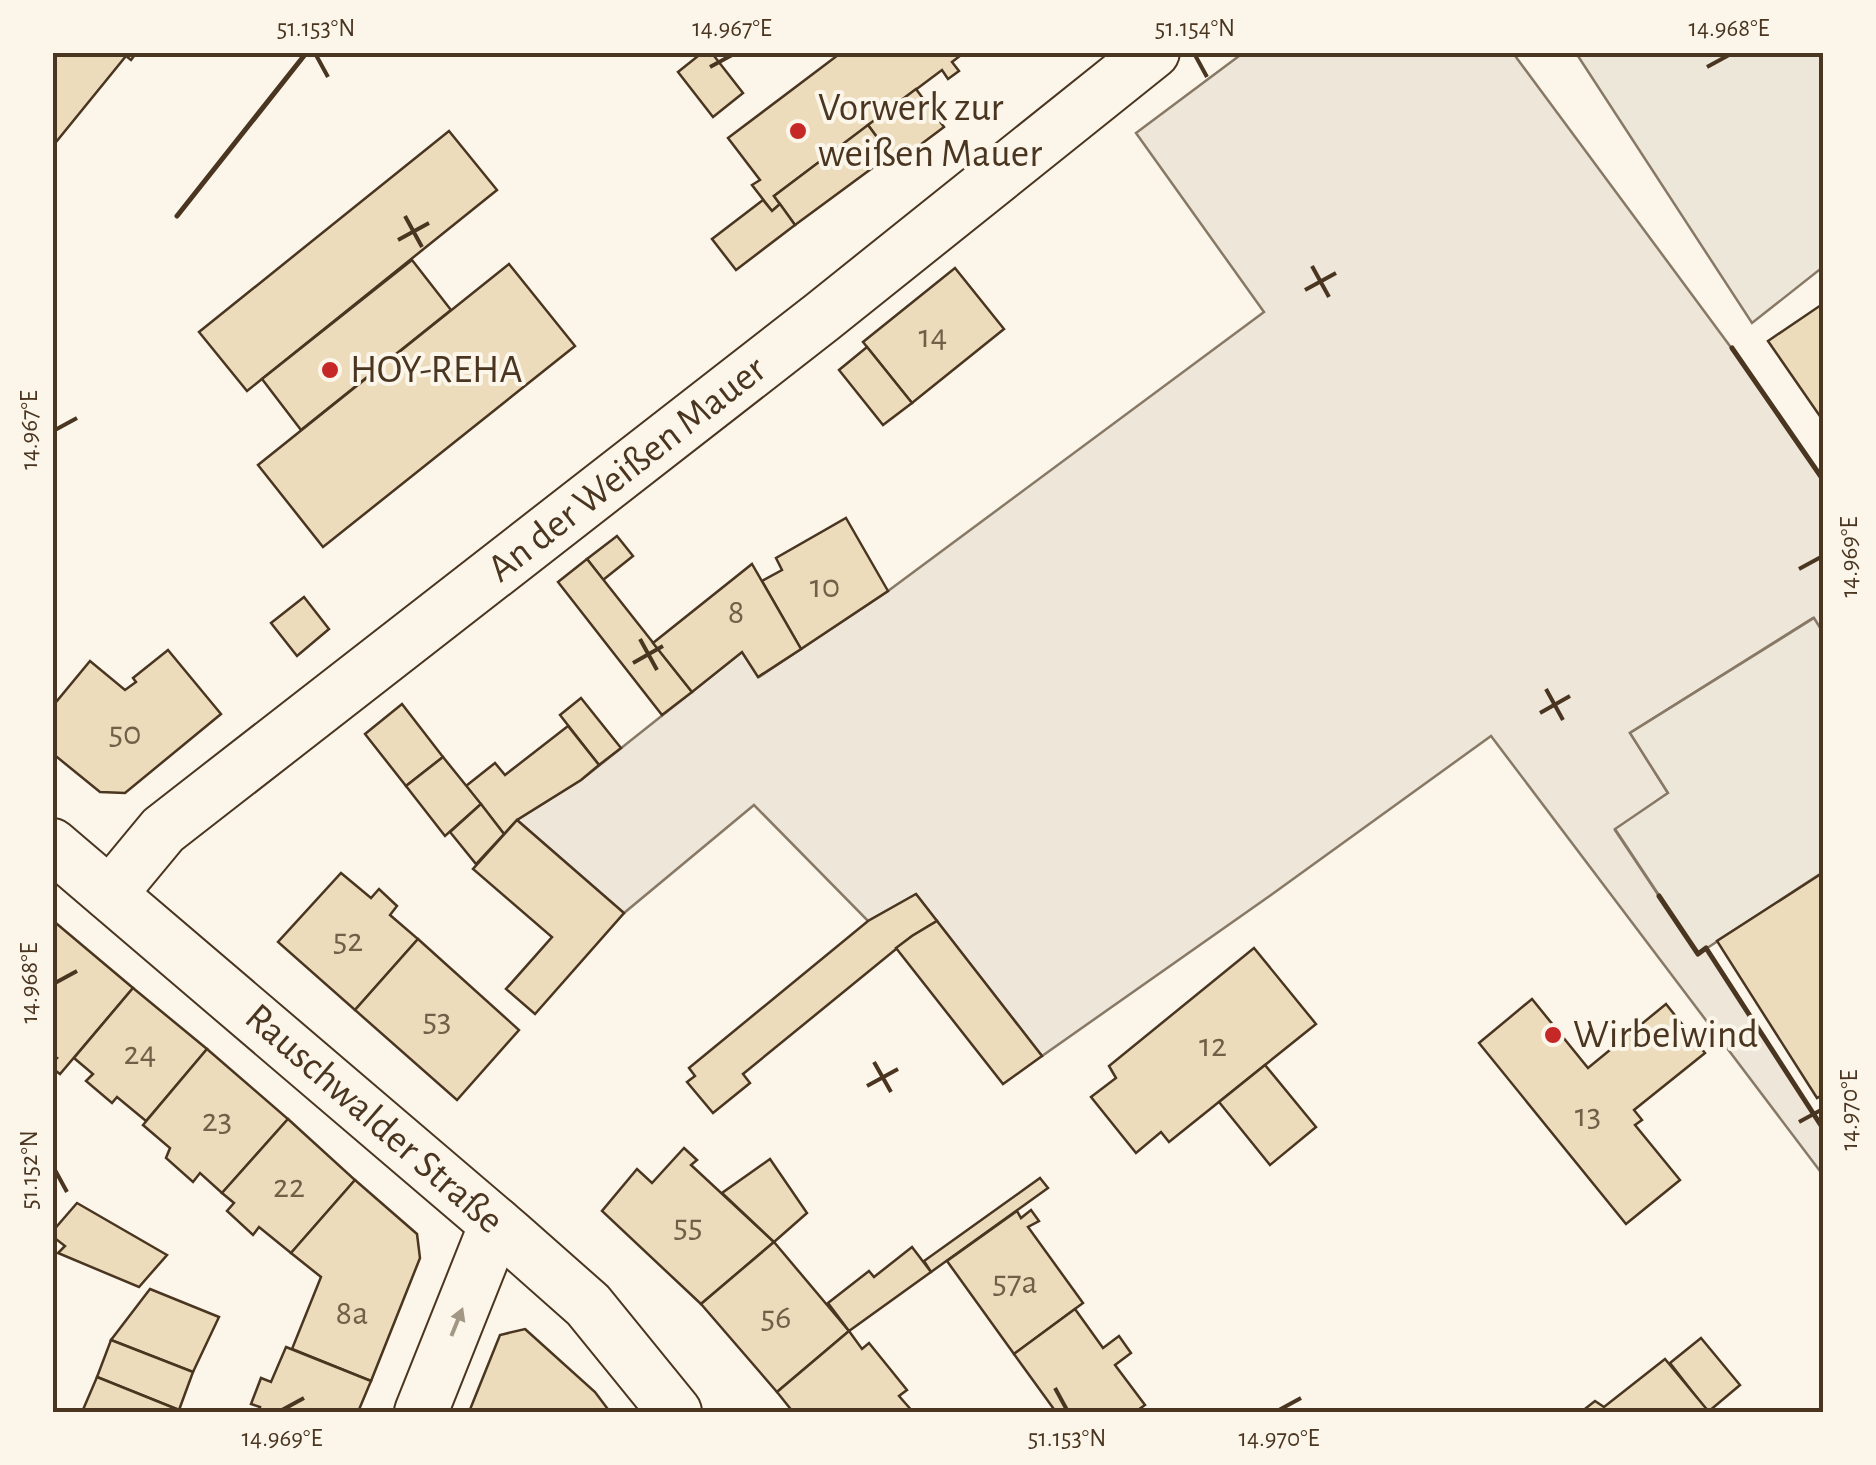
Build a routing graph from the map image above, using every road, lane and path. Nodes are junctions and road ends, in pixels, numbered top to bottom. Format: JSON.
{"nodes":[{"id":1,"x":1153,"y":52,"type":"edge"},
{"id":2,"x":52,"y":845,"type":"edge"},
{"id":3,"x":110,"y":894,"type":"junction"},
{"id":4,"x":496,"y":1224,"type":"junction"},
{"id":5,"x":420,"y":1412,"type":"edge"},
{"id":6,"x":676,"y":1412,"type":"edge"}],
"edges":[{"from":1,"to":3,"type":"street","name":"An der Weißen Mauer"},
{"from":2,"to":3,"type":"street","name":"Rauschwalder Straße"},
{"from":3,"to":4,"type":"street","name":"Rauschwalder Straße"},
{"from":5,"to":4,"type":"street","one_way":true},
{"from":4,"to":6,"type":"street","name":"Rauschwalder Straße"}]}
